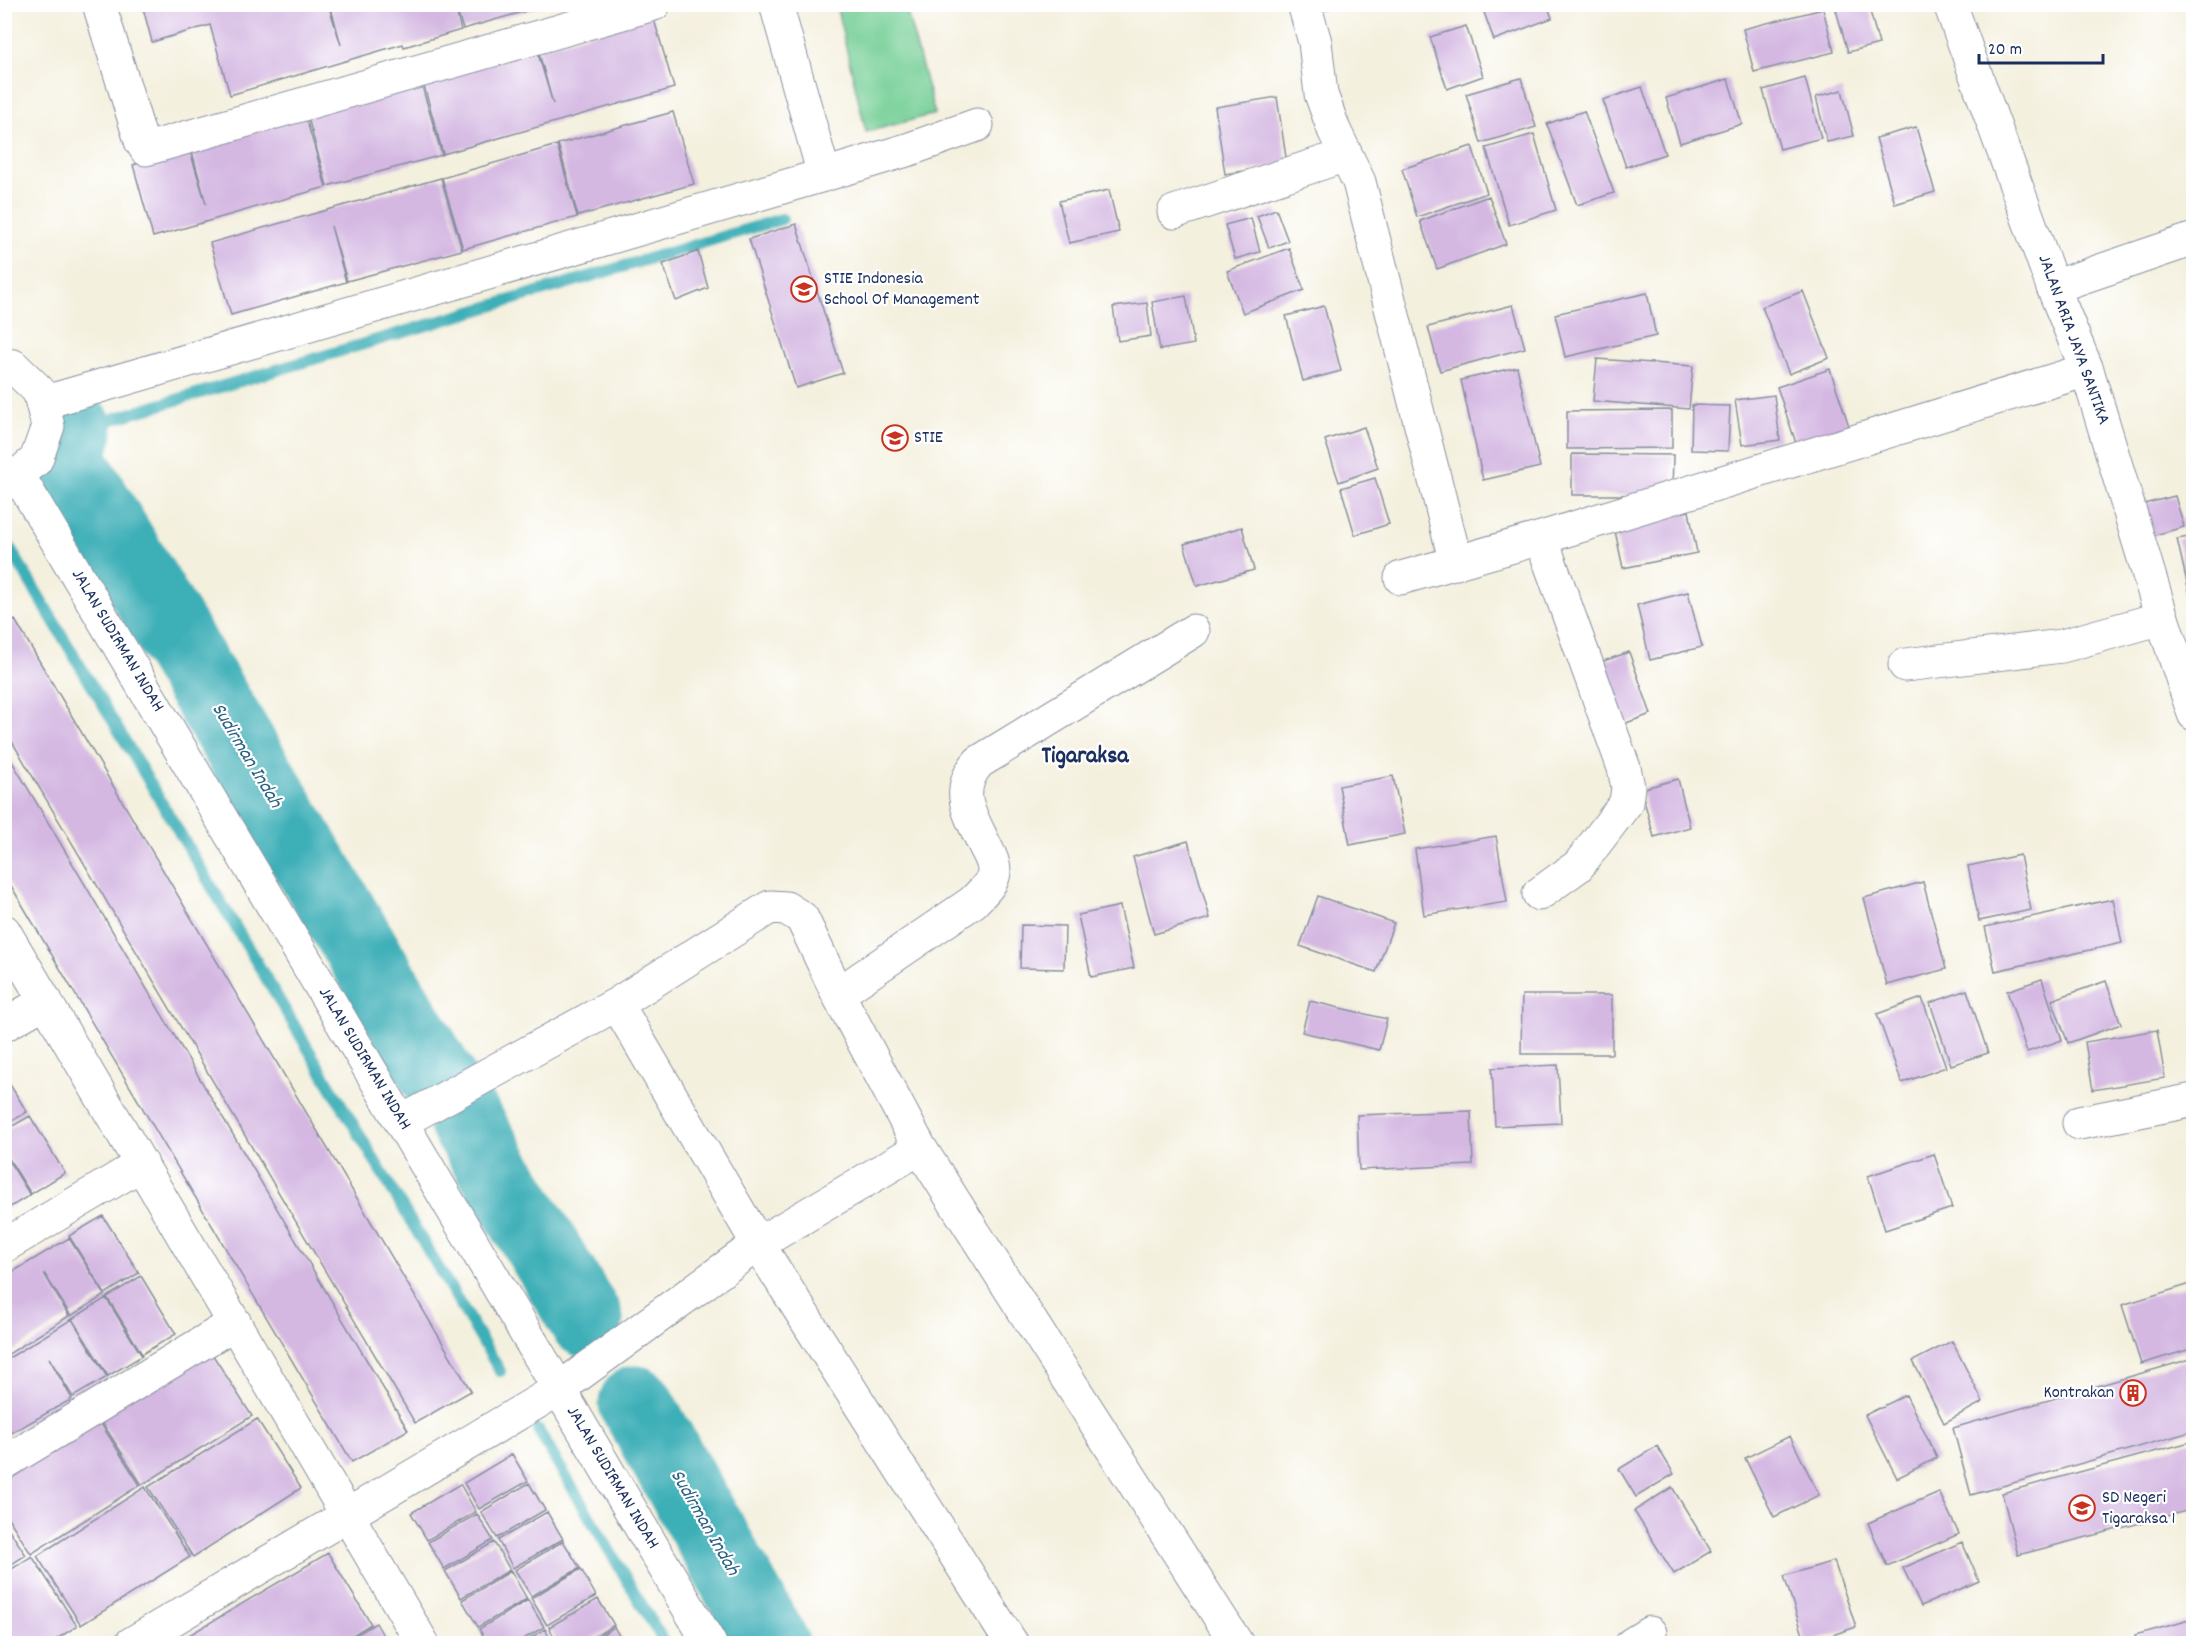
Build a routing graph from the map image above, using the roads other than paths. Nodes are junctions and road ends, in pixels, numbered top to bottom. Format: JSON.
{"nodes":[{"id":1,"x":99,"y":4,"type":"edge"},
{"id":2,"x":654,"y":4,"type":"edge"},
{"id":3,"x":776,"y":4,"type":"edge"},
{"id":4,"x":1304,"y":4,"type":"edge"},
{"id":5,"x":1950,"y":4,"type":"edge"},
{"id":6,"x":977,"y":125,"type":"dead end"},
{"id":7,"x":1347,"y":155,"type":"junction"},
{"id":8,"x":824,"y":175,"type":"junction"},
{"id":9,"x":1174,"y":212,"type":"dead end"},
{"id":10,"x":2193,"y":239,"type":"edge"},
{"id":11,"x":2053,"y":287,"type":"junction"},
{"id":12,"x":4,"y":365,"type":"edge"},
{"id":13,"x":2087,"y":370,"type":"junction"},
{"id":14,"x":42,"y":403,"type":"junction"},
{"id":15,"x":11,"y":479,"type":"edge"},
{"id":16,"x":1541,"y":538,"type":"junction"},
{"id":17,"x":1456,"y":562,"type":"junction"},
{"id":18,"x":1401,"y":578,"type":"dead end"},
{"id":19,"x":2162,"y":618,"type":"junction"},
{"id":20,"x":1193,"y":631,"type":"dead end"},
{"id":21,"x":1905,"y":665,"type":"dead end"},
{"id":22,"x":2193,"y":714,"type":"edge"},
{"id":23,"x":1539,"y":894,"type":"dead end"},
{"id":24,"x":4,"y":931,"type":"edge"},
{"id":25,"x":838,"y":994,"type":"junction"},
{"id":26,"x":46,"y":1001,"type":"junction"},
{"id":27,"x":617,"y":1004,"type":"junction"},
{"id":28,"x":4,"y":1025,"type":"edge"},
{"id":29,"x":2193,"y":1100,"type":"edge"},
{"id":30,"x":401,"y":1122,"type":"junction"},
{"id":31,"x":2079,"y":1123,"type":"dead end"},
{"id":32,"x":920,"y":1148,"type":"junction"},
{"id":33,"x":142,"y":1164,"type":"junction"},
{"id":34,"x":758,"y":1244,"type":"junction"},
{"id":35,"x":4,"y":1246,"type":"edge"},
{"id":36,"x":235,"y":1323,"type":"junction"},
{"id":37,"x":559,"y":1389,"type":"junction"},
{"id":38,"x":4,"y":1463,"type":"edge"},
{"id":39,"x":348,"y":1514,"type":"junction"},
{"id":40,"x":131,"y":1644,"type":"edge"},
{"id":41,"x":423,"y":1644,"type":"edge"},
{"id":42,"x":710,"y":1644,"type":"edge"},
{"id":43,"x":1012,"y":1644,"type":"edge"},
{"id":44,"x":1237,"y":1644,"type":"edge"}],
"edges":[{"from":1,"to":2,"type":"street"},
{"from":3,"to":8,"type":"street"},
{"from":4,"to":7,"type":"street"},
{"from":5,"to":11,"type":"street","name":"JALAN ARIA JAYA SANTIKA"},
{"from":6,"to":8,"type":"street"},
{"from":7,"to":9,"type":"street"},
{"from":7,"to":17,"type":"street"},
{"from":8,"to":14,"type":"street"},
{"from":10,"to":11,"type":"street"},
{"from":11,"to":13,"type":"street","name":"JALAN ARIA JAYA SANTIKA"},
{"from":12,"to":14,"type":"street"},
{"from":13,"to":16,"type":"street"},
{"from":13,"to":19,"type":"street","name":"JALAN ARIA JAYA SANTIKA"},
{"from":14,"to":15,"type":"street"},
{"from":15,"to":30,"type":"street","name":"JALAN SUDIRMAN INDAH"},
{"from":16,"to":17,"type":"street"},
{"from":16,"to":23,"type":"street"},
{"from":17,"to":18,"type":"street"},
{"from":19,"to":21,"type":"street"},
{"from":19,"to":22,"type":"street","name":"JALAN ARIA JAYA SANTIKA"},
{"from":20,"to":25,"type":"street"},
{"from":24,"to":26,"type":"street"},
{"from":25,"to":27,"type":"street"},
{"from":25,"to":32,"type":"street"},
{"from":26,"to":28,"type":"street"},
{"from":26,"to":33,"type":"street"},
{"from":27,"to":30,"type":"street"},
{"from":27,"to":34,"type":"street"},
{"from":29,"to":31,"type":"street"},
{"from":30,"to":37,"type":"street","name":"JALAN SUDIRMAN INDAH"},
{"from":32,"to":34,"type":"street"},
{"from":32,"to":44,"type":"street"},
{"from":33,"to":35,"type":"street"},
{"from":33,"to":36,"type":"street"},
{"from":34,"to":37,"type":"street"},
{"from":34,"to":43,"type":"street"},
{"from":36,"to":38,"type":"street"},
{"from":36,"to":39,"type":"street"},
{"from":37,"to":39,"type":"street"},
{"from":37,"to":42,"type":"street","name":"JALAN SUDIRMAN INDAH"},
{"from":39,"to":40,"type":"street"},
{"from":39,"to":41,"type":"street"}]}
